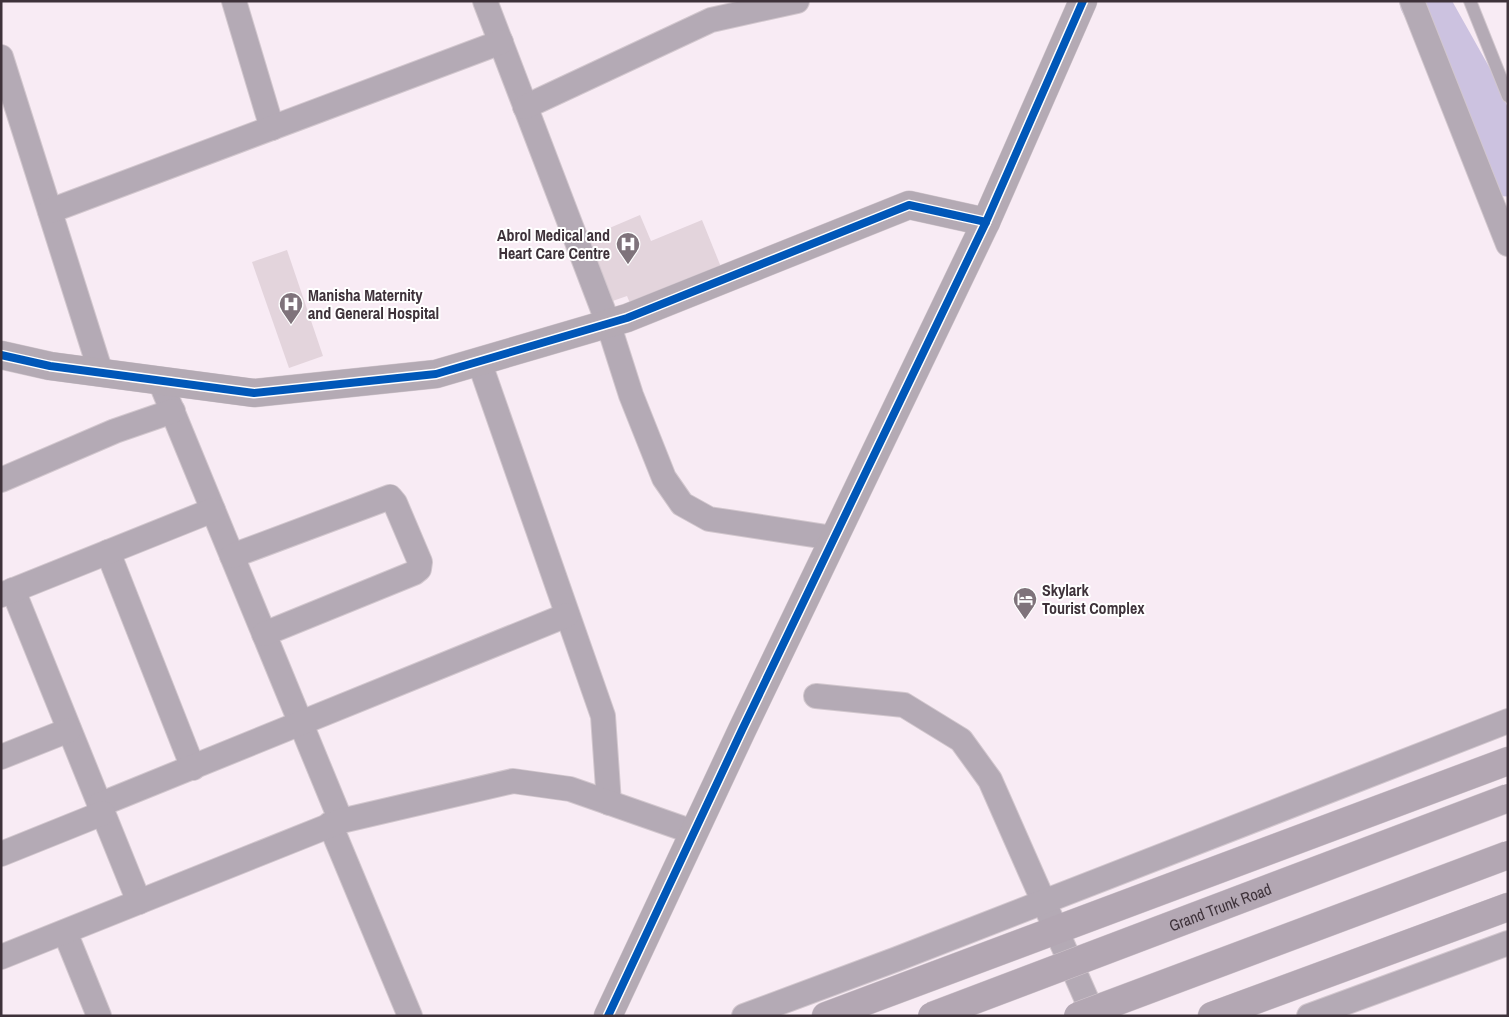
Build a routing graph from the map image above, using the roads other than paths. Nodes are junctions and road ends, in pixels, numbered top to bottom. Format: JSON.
{"nodes":[{"id":1,"x":234,"y":1,"type":"edge"},
{"id":2,"x":485,"y":1,"type":"edge"},
{"id":3,"x":797,"y":1,"type":"edge"},
{"id":4,"x":1083,"y":1,"type":"edge"},
{"id":5,"x":1412,"y":1,"type":"edge"},
{"id":6,"x":1470,"y":1,"type":"edge"},
{"id":7,"x":501,"y":42,"type":"junction"},
{"id":8,"x":1,"y":57,"type":"edge"},
{"id":9,"x":1508,"y":96,"type":"edge"},
{"id":10,"x":525,"y":107,"type":"junction"},
{"id":11,"x":272,"y":128,"type":"junction"},
{"id":12,"x":50,"y":211,"type":"junction"},
{"id":13,"x":986,"y":222,"type":"junction"},
{"id":14,"x":1508,"y":244,"type":"edge"},
{"id":15,"x":608,"y":323,"type":"junction"},
{"id":16,"x":2,"y":355,"type":"edge"},
{"id":17,"x":478,"y":361,"type":"junction"},
{"id":18,"x":101,"y":373,"type":"junction"},
{"id":19,"x":160,"y":381,"type":"junction"},
{"id":20,"x":172,"y":411,"type":"junction"},
{"id":21,"x":1,"y":480,"type":"edge"},
{"id":22,"x":213,"y":510,"type":"junction"},
{"id":23,"x":833,"y":538,"type":"junction"},
{"id":24,"x":108,"y":552,"type":"junction"},
{"id":25,"x":232,"y":556,"type":"junction"},
{"id":26,"x":7,"y":593,"type":"edge"},
{"id":27,"x":567,"y":615,"type":"junction"},
{"id":28,"x":264,"y":634,"type":"junction"},
{"id":29,"x":816,"y":696,"type":"dead end"},
{"id":30,"x":1508,"y":721,"type":"edge"},
{"id":31,"x":301,"y":725,"type":"junction"},
{"id":32,"x":69,"y":730,"type":"junction"},
{"id":33,"x":1,"y":757,"type":"edge"},
{"id":34,"x":1508,"y":761,"type":"edge"},
{"id":35,"x":192,"y":768,"type":"junction"},
{"id":36,"x":1508,"y":798,"type":"edge"},
{"id":37,"x":609,"y":803,"type":"junction"},
{"id":38,"x":101,"y":809,"type":"junction"},
{"id":39,"x":335,"y":823,"type":"junction"},
{"id":40,"x":693,"y":832,"type":"junction"},
{"id":41,"x":1,"y":854,"type":"edge"},
{"id":42,"x":1508,"y":855,"type":"edge"},
{"id":43,"x":139,"y":902,"type":"junction"},
{"id":44,"x":1044,"y":902,"type":"junction"},
{"id":45,"x":1508,"y":907,"type":"edge"},
{"id":46,"x":1056,"y":930,"type":"junction"},
{"id":47,"x":64,"y":932,"type":"junction"},
{"id":48,"x":1508,"y":943,"type":"edge"},
{"id":49,"x":1,"y":957,"type":"edge"},
{"id":50,"x":99,"y":1016,"type":"edge"},
{"id":51,"x":410,"y":1016,"type":"edge"},
{"id":52,"x":608,"y":1016,"type":"edge"},
{"id":53,"x":744,"y":1016,"type":"edge"},
{"id":54,"x":826,"y":1016,"type":"edge"},
{"id":55,"x":932,"y":1016,"type":"edge"},
{"id":56,"x":1078,"y":1016,"type":"edge"},
{"id":57,"x":1094,"y":1016,"type":"edge"},
{"id":58,"x":1212,"y":1016,"type":"edge"},
{"id":59,"x":1309,"y":1016,"type":"edge"}],
"edges":[{"from":1,"to":11,"type":"street"},
{"from":2,"to":7,"type":"street"},
{"from":3,"to":10,"type":"street"},
{"from":4,"to":13,"type":"street"},
{"from":5,"to":14,"type":"street"},
{"from":6,"to":9,"type":"lane"},
{"from":7,"to":10,"type":"street"},
{"from":7,"to":11,"type":"street"},
{"from":8,"to":12,"type":"street"},
{"from":10,"to":15,"type":"street"},
{"from":11,"to":12,"type":"street"},
{"from":12,"to":18,"type":"street"},
{"from":13,"to":15,"type":"street"},
{"from":13,"to":23,"type":"street"},
{"from":15,"to":17,"type":"street"},
{"from":15,"to":23,"type":"street"},
{"from":16,"to":18,"type":"street"},
{"from":17,"to":19,"type":"street"},
{"from":17,"to":27,"type":"street"},
{"from":18,"to":19,"type":"street"},
{"from":19,"to":20,"type":"street"},
{"from":20,"to":21,"type":"street"},
{"from":20,"to":22,"type":"street"},
{"from":22,"to":24,"type":"street"},
{"from":22,"to":25,"type":"street"},
{"from":23,"to":40,"type":"street"},
{"from":24,"to":26,"type":"street"},
{"from":24,"to":35,"type":"street"},
{"from":25,"to":28,"type":"street"},
{"from":25,"to":28,"type":"street"},
{"from":26,"to":32,"type":"street"},
{"from":27,"to":31,"type":"street"},
{"from":27,"to":37,"type":"street"},
{"from":28,"to":31,"type":"street"},
{"from":29,"to":44,"type":"street"},
{"from":30,"to":44,"type":"street"},
{"from":31,"to":35,"type":"street"},
{"from":31,"to":39,"type":"street"},
{"from":32,"to":33,"type":"street"},
{"from":32,"to":38,"type":"street"},
{"from":34,"to":46,"type":"highway"},
{"from":35,"to":38,"type":"street"},
{"from":36,"to":55,"type":"highway","name":"Grand Trunk Road","bridge":true},
{"from":37,"to":39,"type":"street"},
{"from":37,"to":40,"type":"street"},
{"from":38,"to":41,"type":"street"},
{"from":38,"to":43,"type":"street"},
{"from":39,"to":43,"type":"street"},
{"from":39,"to":51,"type":"street"},
{"from":40,"to":52,"type":"street"},
{"from":42,"to":56,"type":"highway","bridge":true},
{"from":43,"to":47,"type":"street"},
{"from":44,"to":46,"type":"street"},
{"from":44,"to":53,"type":"street"},
{"from":45,"to":58,"type":"highway"},
{"from":46,"to":54,"type":"highway"},
{"from":46,"to":57,"type":"street"},
{"from":47,"to":49,"type":"street"},
{"from":47,"to":50,"type":"street"},
{"from":48,"to":59,"type":"street"}]}
